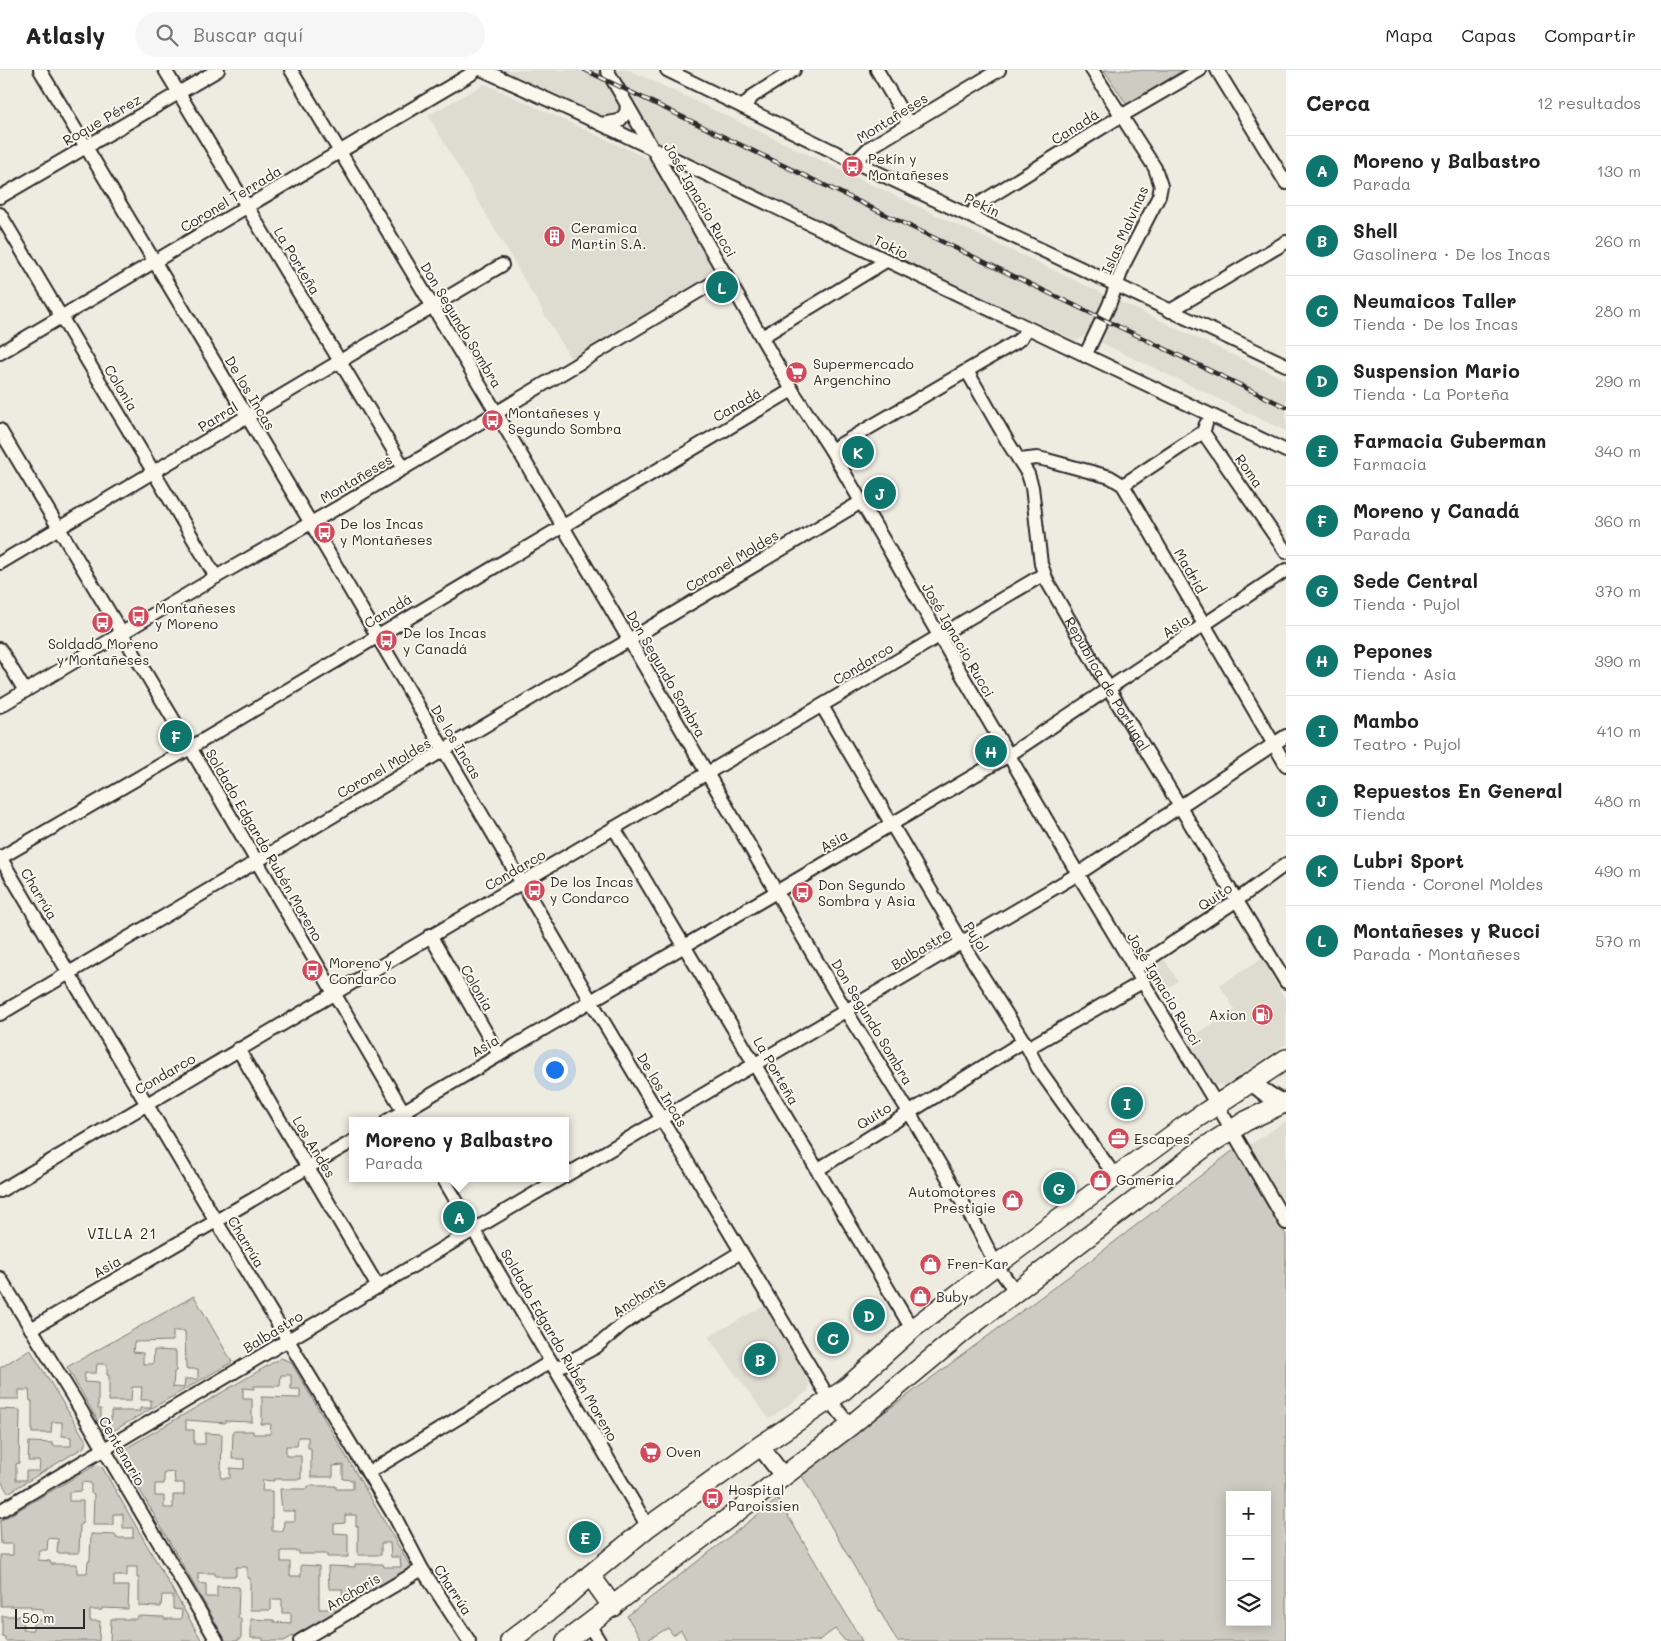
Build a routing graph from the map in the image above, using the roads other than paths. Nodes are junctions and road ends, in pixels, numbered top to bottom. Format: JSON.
{"nodes":[{"id":1,"x":40,"y":70,"type":"edge"},
{"id":2,"x":165,"y":70,"type":"edge"},
{"id":3,"x":218,"y":70,"type":"edge"},
{"id":4,"x":291,"y":70,"type":"edge"},
{"id":5,"x":476,"y":70,"type":"edge"},
{"id":6,"x":483,"y":70,"type":"edge"},
{"id":7,"x":607,"y":70,"type":"edge"},
{"id":8,"x":667,"y":70,"type":"edge"},
{"id":9,"x":794,"y":70,"type":"edge"},
{"id":10,"x":877,"y":70,"type":"edge"},
{"id":11,"x":999,"y":70,"type":"edge"},
{"id":12,"x":1092,"y":70,"type":"edge"},
{"id":13,"x":1200,"y":70,"type":"edge"},
{"id":14,"x":1217,"y":70,"type":"edge"},
{"id":15,"x":178,"y":94,"type":"junction"},
{"id":16,"x":627,"y":105,"type":"junction"},
{"id":17,"x":743,"y":107,"type":"junction"},
{"id":18,"x":1121,"y":116,"type":"junction"},
{"id":19,"x":601,"y":124,"type":"junction"},
{"id":20,"x":909,"y":124,"type":"junction"},
{"id":21,"x":87,"y":146,"type":"junction"},
{"id":22,"x":653,"y":149,"type":"junction"},
{"id":23,"x":340,"y":151,"type":"junction"},
{"id":24,"x":855,"y":162,"type":"junction"},
{"id":25,"x":692,"y":168,"type":"junction"},
{"id":26,"x":672,"y":182,"type":"junction"},
{"id":27,"x":1286,"y":183,"type":"edge"},
{"id":28,"x":0,"y":197,"type":"edge"},
{"id":29,"x":248,"y":207,"type":"junction"},
{"id":30,"x":0,"y":214,"type":"edge"},
{"id":31,"x":972,"y":216,"type":"junction"},
{"id":32,"x":1286,"y":242,"type":"edge"},
{"id":33,"x":155,"y":261,"type":"junction"},
{"id":34,"x":886,"y":262,"type":"junction"},
{"id":35,"x":502,"y":265,"type":"dead end"},
{"id":36,"x":726,"y":275,"type":"junction"},
{"id":37,"x":1117,"y":285,"type":"junction"},
{"id":38,"x":432,"y":306,"type":"junction"},
{"id":39,"x":1170,"y":311,"type":"junction"},
{"id":40,"x":61,"y":316,"type":"junction"},
{"id":41,"x":1027,"y":328,"type":"junction"},
{"id":42,"x":762,"y":337,"type":"junction"},
{"id":43,"x":0,"y":353,"type":"edge"},
{"id":44,"x":1085,"y":356,"type":"junction"},
{"id":45,"x":340,"y":361,"type":"junction"},
{"id":46,"x":1286,"y":365,"type":"edge"},
{"id":47,"x":967,"y":371,"type":"junction"},
{"id":48,"x":792,"y":390,"type":"junction"},
{"id":49,"x":496,"y":412,"type":"junction"},
{"id":50,"x":1209,"y":414,"type":"junction"},
{"id":51,"x":246,"y":417,"type":"junction"},
{"id":52,"x":0,"y":430,"type":"edge"},
{"id":53,"x":1203,"y":432,"type":"junction"},
{"id":54,"x":831,"y":450,"type":"junction"},
{"id":55,"x":1286,"y":452,"type":"edge"},
{"id":56,"x":1020,"y":460,"type":"junction"},
{"id":57,"x":404,"y":468,"type":"junction"},
{"id":58,"x":154,"y":472,"type":"junction"},
{"id":59,"x":1123,"y":485,"type":"junction"},
{"id":60,"x":861,"y":502,"type":"junction"},
{"id":61,"x":310,"y":523,"type":"junction"},
{"id":62,"x":562,"y":526,"type":"junction"},
{"id":63,"x":59,"y":528,"type":"junction"},
{"id":64,"x":1286,"y":552,"type":"edge"},
{"id":65,"x":0,"y":563,"type":"edge"},
{"id":66,"x":1286,"y":570,"type":"edge"},
{"id":67,"x":1044,"y":574,"type":"junction"},
{"id":68,"x":216,"y":577,"type":"junction"},
{"id":69,"x":1204,"y":625,"type":"junction"},
{"id":70,"x":122,"y":634,"type":"junction"},
{"id":71,"x":938,"y":635,"type":"junction"},
{"id":72,"x":376,"y":636,"type":"junction"},
{"id":73,"x":628,"y":640,"type":"junction"},
{"id":74,"x":0,"y":649,"type":"edge"},
{"id":75,"x":1109,"y":689,"type":"junction"},
{"id":76,"x":25,"y":691,"type":"junction"},
{"id":77,"x":0,"y":706,"type":"edge"},
{"id":78,"x":822,"y":706,"type":"junction"},
{"id":79,"x":1286,"y":736,"type":"edge"},
{"id":80,"x":1274,"y":744,"type":"junction"},
{"id":81,"x":190,"y":748,"type":"junction"},
{"id":82,"x":444,"y":751,"type":"junction"},
{"id":83,"x":1009,"y":755,"type":"junction"},
{"id":84,"x":1286,"y":765,"type":"edge"},
{"id":85,"x":706,"y":773,"type":"junction"},
{"id":86,"x":1180,"y":808,"type":"junction"},
{"id":87,"x":892,"y":824,"type":"junction"},
{"id":88,"x":614,"y":828,"type":"junction"},
{"id":89,"x":0,"y":858,"type":"edge"},
{"id":90,"x":255,"y":860,"type":"junction"},
{"id":91,"x":1286,"y":864,"type":"edge"},
{"id":92,"x":1078,"y":874,"type":"junction"},
{"id":93,"x":522,"y":883,"type":"junction"},
{"id":94,"x":777,"y":892,"type":"junction"},
{"id":95,"x":1237,"y":900,"type":"junction"},
{"id":96,"x":430,"y":935,"type":"junction"},
{"id":97,"x":961,"y":942,"type":"junction"},
{"id":98,"x":684,"y":945,"type":"junction"},
{"id":99,"x":1134,"y":969,"type":"junction"},
{"id":100,"x":68,"y":973,"type":"junction"},
{"id":101,"x":1142,"y":982,"type":"junction"},
{"id":102,"x":1286,"y":982,"type":"edge"},
{"id":103,"x":334,"y":992,"type":"junction"},
{"id":104,"x":591,"y":1001,"type":"junction"},
{"id":105,"x":846,"y":1011,"type":"junction"},
{"id":106,"x":0,"y":1014,"type":"edge"},
{"id":107,"x":1026,"y":1044,"type":"junction"},
{"id":108,"x":238,"y":1049,"type":"junction"},
{"id":109,"x":499,"y":1055,"type":"junction"},
{"id":110,"x":1286,"y":1059,"type":"edge"},
{"id":111,"x":755,"y":1063,"type":"junction"},
{"id":112,"x":1253,"y":1082,"type":"junction"},
{"id":113,"x":146,"y":1103,"type":"junction"},
{"id":114,"x":1285,"y":1103,"type":"edge"},
{"id":115,"x":1216,"y":1104,"type":"junction"},
{"id":116,"x":909,"y":1112,"type":"junction"},
{"id":117,"x":406,"y":1116,"type":"edge"},
{"id":118,"x":662,"y":1119,"type":"junction"},
{"id":119,"x":1232,"y":1130,"type":"junction"},
{"id":120,"x":349,"y":1143,"type":"edge"},
{"id":121,"x":308,"y":1167,"type":"junction"},
{"id":122,"x":817,"y":1170,"type":"junction"},
{"id":123,"x":569,"y":1174,"type":"edge"},
{"id":124,"x":1115,"y":1176,"type":"junction"},
{"id":125,"x":445,"y":1182,"type":"edge"},
{"id":126,"x":554,"y":1182,"type":"edge"},
{"id":127,"x":0,"y":1190,"type":"edge"},
{"id":128,"x":216,"y":1221,"type":"junction"},
{"id":129,"x":1286,"y":1223,"type":"edge"},
{"id":130,"x":474,"y":1230,"type":"junction"},
{"id":131,"x":741,"y":1252,"type":"junction"},
{"id":132,"x":996,"y":1264,"type":"junction"},
{"id":133,"x":0,"y":1278,"type":"edge"},
{"id":134,"x":378,"y":1286,"type":"junction"},
{"id":135,"x":1014,"y":1290,"type":"junction"},
{"id":136,"x":31,"y":1329,"type":"junction"},
{"id":137,"x":912,"y":1329,"type":"junction"},
{"id":138,"x":288,"y":1340,"type":"junction"},
{"id":139,"x":553,"y":1366,"type":"junction"},
{"id":140,"x":830,"y":1400,"type":"junction"},
{"id":141,"x":850,"y":1426,"type":"junction"},
{"id":142,"x":760,"y":1446,"type":"junction"},
{"id":143,"x":104,"y":1449,"type":"junction"},
{"id":144,"x":368,"y":1473,"type":"junction"},
{"id":145,"x":784,"y":1476,"type":"junction"},
{"id":146,"x":0,"y":1511,"type":"edge"},
{"id":147,"x":648,"y":1528,"type":"junction"},
{"id":148,"x":422,"y":1569,"type":"junction"},
{"id":149,"x":590,"y":1575,"type":"junction"},
{"id":150,"x":613,"y":1607,"type":"junction"},
{"id":151,"x":589,"y":1624,"type":"junction"},
{"id":152,"x":217,"y":1641,"type":"edge"},
{"id":153,"x":300,"y":1641,"type":"edge"},
{"id":154,"x":468,"y":1641,"type":"edge"},
{"id":155,"x":510,"y":1641,"type":"edge"},
{"id":156,"x":566,"y":1641,"type":"edge"},
{"id":157,"x":599,"y":1641,"type":"edge"}],
"edges":[{"from":1,"to":21,"type":"street","name":"De los Incas"},
{"from":2,"to":15,"type":"street","name":"La Porteña"},
{"from":3,"to":15,"type":"street","name":"Roque Pérez"},
{"from":4,"to":23,"type":"street","name":"Don Segundo Sombra"},
{"from":5,"to":23,"type":"street","name":"Coronel Terrada"},
{"from":6,"to":19,"type":"street","name":"Tokio"},
{"from":7,"to":16,"type":"street","name":"José Ignacio Rucci"},
{"from":8,"to":17,"type":"street","name":"Pekín"},
{"from":9,"to":17,"type":"street"},
{"from":10,"to":20,"type":"street"},
{"from":11,"to":20,"type":"street","name":"Montañeses"},
{"from":12,"to":18,"type":"street","name":"Islas Malvinas"},
{"from":13,"to":18,"type":"street","name":"Canadá"},
{"from":14,"to":27,"type":"street"},
{"from":15,"to":21,"type":"street","name":"Roque Pérez"},
{"from":15,"to":29,"type":"street","name":"La Porteña"},
{"from":16,"to":19,"type":"street"},
{"from":16,"to":22,"type":"street","name":"José Ignacio Rucci"},
{"from":17,"to":24,"type":"street","name":"Pekín"},
{"from":18,"to":31,"type":"street","name":"Canadá"},
{"from":18,"to":37,"type":"street","name":"Islas Malvinas"},
{"from":19,"to":22,"type":"street","name":"Tokio"},
{"from":20,"to":24,"type":"street","name":"Montañeses"},
{"from":21,"to":28,"type":"street","name":"Roque Pérez"},
{"from":21,"to":33,"type":"street","name":"De los Incas"},
{"from":22,"to":25,"type":"street","name":"Tokio"},
{"from":22,"to":26,"type":"street","name":"José Ignacio Rucci"},
{"from":23,"to":29,"type":"street","name":"Coronel Terrada"},
{"from":23,"to":38,"type":"street","name":"Don Segundo Sombra"},
{"from":24,"to":31,"type":"street","name":"Pekín"},
{"from":25,"to":26,"type":"street"},
{"from":25,"to":34,"type":"street","name":"Tokio"},
{"from":26,"to":36,"type":"street","name":"José Ignacio Rucci"},
{"from":29,"to":33,"type":"street","name":"Coronel Terrada"},
{"from":29,"to":45,"type":"street","name":"La Porteña"},
{"from":30,"to":40,"type":"street","name":"Colonia"},
{"from":31,"to":37,"type":"street","name":"Pekín"},
{"from":32,"to":39,"type":"street"},
{"from":33,"to":40,"type":"street","name":"Coronel Terrada"},
{"from":33,"to":51,"type":"street","name":"De los Incas"},
{"from":34,"to":41,"type":"street","name":"Tokio"},
{"from":34,"to":42,"type":"street"},
{"from":35,"to":38,"type":"street","name":"Parral"},
{"from":36,"to":42,"type":"street","name":"José Ignacio Rucci"},
{"from":36,"to":49,"type":"street","name":"Montañeses"},
{"from":37,"to":39,"type":"street","name":"Pekín"},
{"from":37,"to":44,"type":"street","name":"Islas Malvinas"},
{"from":38,"to":45,"type":"street","name":"Parral"},
{"from":38,"to":49,"type":"street","name":"Don Segundo Sombra"},
{"from":39,"to":46,"type":"street","name":"Pekín"},
{"from":40,"to":43,"type":"street","name":"Coronel Terrada"},
{"from":40,"to":58,"type":"street","name":"Colonia"},
{"from":41,"to":44,"type":"street","name":"Tokio"},
{"from":41,"to":47,"type":"street"},
{"from":42,"to":48,"type":"street","name":"José Ignacio Rucci"},
{"from":44,"to":50,"type":"street","name":"Tokio"},
{"from":45,"to":51,"type":"street","name":"Parral"},
{"from":45,"to":57,"type":"street","name":"La Porteña"},
{"from":47,"to":54,"type":"street"},
{"from":47,"to":56,"type":"street","name":"República de Portugal"},
{"from":48,"to":54,"type":"street","name":"José Ignacio Rucci"},
{"from":48,"to":62,"type":"street","name":"Canadá"},
{"from":49,"to":57,"type":"street","name":"Montañeses"},
{"from":49,"to":62,"type":"street","name":"Don Segundo Sombra"},
{"from":50,"to":53,"type":"street"},
{"from":50,"to":55,"type":"street","name":"Tokio"},
{"from":51,"to":58,"type":"street","name":"Parral"},
{"from":51,"to":61,"type":"street","name":"De los Incas"},
{"from":52,"to":63,"type":"street","name":"Soldado Edgardo Rubén Moreno"},
{"from":53,"to":59,"type":"street"},
{"from":53,"to":64,"type":"street","name":"Roma"},
{"from":54,"to":60,"type":"street","name":"José Ignacio Rucci"},
{"from":56,"to":59,"type":"street"},
{"from":56,"to":67,"type":"street","name":"República de Portugal"},
{"from":57,"to":61,"type":"street","name":"Montañeses"},
{"from":58,"to":63,"type":"street","name":"Parral"},
{"from":58,"to":68,"type":"street","name":"Colonia"},
{"from":59,"to":69,"type":"street","name":"Madrid"},
{"from":60,"to":71,"type":"street","name":"José Ignacio Rucci"},
{"from":60,"to":73,"type":"street","name":"Coronel Moldes"},
{"from":61,"to":68,"type":"street","name":"Montañeses"},
{"from":61,"to":72,"type":"street","name":"De los Incas"},
{"from":62,"to":72,"type":"street","name":"Canadá"},
{"from":62,"to":73,"type":"street","name":"Don Segundo Sombra"},
{"from":63,"to":65,"type":"street","name":"Parral"},
{"from":63,"to":70,"type":"street","name":"Soldado Edgardo Rubén Moreno"},
{"from":66,"to":69,"type":"street","name":"Asia"},
{"from":67,"to":71,"type":"street","name":"Condarco"},
{"from":67,"to":75,"type":"street","name":"República de Portugal"},
{"from":68,"to":70,"type":"street","name":"Montañeses"},
{"from":69,"to":75,"type":"street","name":"Asia"},
{"from":69,"to":80,"type":"street","name":"Madrid"},
{"from":70,"to":76,"type":"street","name":"Montañeses"},
{"from":70,"to":81,"type":"street","name":"Soldado Edgardo Rubén Moreno"},
{"from":71,"to":78,"type":"street","name":"Condarco"},
{"from":71,"to":83,"type":"street","name":"José Ignacio Rucci"},
{"from":72,"to":81,"type":"street","name":"Canadá"},
{"from":72,"to":82,"type":"street","name":"De los Incas"},
{"from":73,"to":82,"type":"street","name":"Coronel Moldes"},
{"from":73,"to":85,"type":"street","name":"Don Segundo Sombra"},
{"from":74,"to":76,"type":"street"},
{"from":75,"to":83,"type":"street","name":"Asia"},
{"from":75,"to":86,"type":"street","name":"República de Portugal"},
{"from":76,"to":77,"type":"street","name":"Montañeses"},
{"from":78,"to":85,"type":"street","name":"Condarco"},
{"from":78,"to":87,"type":"street","name":"Pujol"},
{"from":79,"to":80,"type":"street","name":"Balbastro"},
{"from":80,"to":84,"type":"street","name":"Madrid"},
{"from":80,"to":86,"type":"street","name":"Balbastro"},
{"from":81,"to":89,"type":"street","name":"Canadá"},
{"from":81,"to":90,"type":"street","name":"Soldado Edgardo Rubén Moreno"},
{"from":82,"to":90,"type":"street","name":"Coronel Moldes"},
{"from":82,"to":93,"type":"street","name":"De los Incas"},
{"from":83,"to":87,"type":"street","name":"Asia"},
{"from":83,"to":92,"type":"street","name":"José Ignacio Rucci"},
{"from":85,"to":88,"type":"street","name":"Condarco"},
{"from":85,"to":94,"type":"street","name":"Don Segundo Sombra"},
{"from":86,"to":92,"type":"street","name":"Balbastro"},
{"from":86,"to":95,"type":"street","name":"República de Portugal"},
{"from":87,"to":94,"type":"street","name":"Asia"},
{"from":87,"to":97,"type":"street","name":"Pujol"},
{"from":88,"to":93,"type":"street","name":"Condarco"},
{"from":88,"to":98,"type":"street","name":"La Porteña"},
{"from":89,"to":100,"type":"street","name":"Charrúa"},
{"from":90,"to":100,"type":"street","name":"Coronel Moldes"},
{"from":90,"to":103,"type":"street","name":"Soldado Edgardo Rubén Moreno"},
{"from":91,"to":95,"type":"street","name":"Quito"},
{"from":92,"to":97,"type":"street","name":"Balbastro"},
{"from":92,"to":99,"type":"street","name":"José Ignacio Rucci"},
{"from":93,"to":96,"type":"street","name":"Condarco"},
{"from":93,"to":104,"type":"street","name":"De los Incas"},
{"from":94,"to":98,"type":"street","name":"Asia"},
{"from":94,"to":105,"type":"street","name":"Don Segundo Sombra"},
{"from":95,"to":99,"type":"street","name":"Quito"},
{"from":95,"to":102,"type":"street","name":"República de Portugal"},
{"from":96,"to":103,"type":"street","name":"Condarco"},
{"from":96,"to":109,"type":"street","name":"Colonia"},
{"from":97,"to":105,"type":"street","name":"Balbastro"},
{"from":97,"to":107,"type":"street","name":"Pujol"},
{"from":98,"to":104,"type":"street","name":"Asia"},
{"from":98,"to":111,"type":"street","name":"La Porteña"},
{"from":99,"to":101,"type":"street","name":"José Ignacio Rucci"},
{"from":100,"to":106,"type":"street","name":"Coronel Moldes"},
{"from":100,"to":113,"type":"street","name":"Charrúa"},
{"from":101,"to":107,"type":"street","name":"Quito"},
{"from":101,"to":115,"type":"street","name":"José Ignacio Rucci"},
{"from":103,"to":108,"type":"street","name":"Condarco"},
{"from":103,"to":117,"type":"street","name":"Soldado Edgardo Rubén Moreno"},
{"from":104,"to":109,"type":"street","name":"Asia"},
{"from":104,"to":118,"type":"street","name":"De los Incas"},
{"from":105,"to":111,"type":"street","name":"Balbastro"},
{"from":105,"to":116,"type":"street","name":"Don Segundo Sombra"},
{"from":107,"to":116,"type":"street","name":"Quito"},
{"from":107,"to":124,"type":"street","name":"Pujol"},
{"from":108,"to":113,"type":"street","name":"Condarco"},
{"from":108,"to":121,"type":"street","name":"Los Andes"},
{"from":109,"to":117,"type":"street","name":"Asia"},
{"from":110,"to":112,"type":"highway"},
{"from":111,"to":118,"type":"street","name":"Balbastro"},
{"from":111,"to":122,"type":"street","name":"La Porteña"},
{"from":112,"to":114,"type":"main road"},
{"from":112,"to":115,"type":"highway"},
{"from":113,"to":127,"type":"street","name":"Condarco"},
{"from":113,"to":128,"type":"street","name":"Charrúa"},
{"from":114,"to":119,"type":"highway"},
{"from":115,"to":119,"type":"street","name":"José Ignacio Rucci"},
{"from":115,"to":124,"type":"highway"},
{"from":116,"to":122,"type":"street","name":"Quito"},
{"from":116,"to":132,"type":"street","name":"Don Segundo Sombra"},
{"from":118,"to":123,"type":"street","name":"Balbastro"},
{"from":118,"to":131,"type":"street","name":"De los Incas"},
{"from":119,"to":129,"type":"street","name":"José Ignacio Rucci"},
{"from":119,"to":135,"type":"highway"},
{"from":120,"to":121,"type":"street","name":"Asia"},
{"from":121,"to":128,"type":"street","name":"Asia"},
{"from":121,"to":134,"type":"street","name":"Los Andes"},
{"from":122,"to":137,"type":"street","name":"La Porteña"},
{"from":124,"to":132,"type":"highway"},
{"from":125,"to":130,"type":"street","name":"Soldado Edgardo Rubén Moreno"},
{"from":126,"to":130,"type":"street","name":"Balbastro"},
{"from":128,"to":136,"type":"street","name":"Asia"},
{"from":128,"to":138,"type":"street","name":"Charrúa"},
{"from":130,"to":134,"type":"street","name":"Balbastro"},
{"from":130,"to":139,"type":"street","name":"Soldado Edgardo Rubén Moreno"},
{"from":131,"to":139,"type":"street","name":"Anchoris"},
{"from":131,"to":140,"type":"street","name":"De los Incas"},
{"from":132,"to":135,"type":"street","name":"Don Segundo Sombra"},
{"from":132,"to":137,"type":"highway"},
{"from":133,"to":136,"type":"street","name":"Centenario"},
{"from":134,"to":138,"type":"street","name":"Balbastro"},
{"from":135,"to":141,"type":"highway"},
{"from":136,"to":143,"type":"street","name":"Centenario"},
{"from":137,"to":140,"type":"highway"},
{"from":138,"to":143,"type":"street","name":"Balbastro"},
{"from":138,"to":144,"type":"street","name":"Charrúa"},
{"from":139,"to":144,"type":"street","name":"Anchoris"},
{"from":139,"to":147,"type":"street","name":"Soldado Edgardo Rubén Moreno"},
{"from":140,"to":141,"type":"street","name":"De los Incas"},
{"from":140,"to":142,"type":"highway"},
{"from":141,"to":145,"type":"highway"},
{"from":142,"to":145,"type":"main road"},
{"from":142,"to":147,"type":"highway"},
{"from":143,"to":146,"type":"street","name":"Balbastro"},
{"from":143,"to":152,"type":"street","name":"Centenario"},
{"from":144,"to":148,"type":"street","name":"Charrúa"},
{"from":145,"to":150,"type":"highway"},
{"from":147,"to":149,"type":"highway"},
{"from":148,"to":153,"type":"street","name":"Anchoris"},
{"from":148,"to":154,"type":"street","name":"Charrúa"},
{"from":149,"to":150,"type":"highway"},
{"from":149,"to":155,"type":"highway"},
{"from":150,"to":151,"type":"highway"},
{"from":151,"to":156,"type":"highway"},
{"from":151,"to":157,"type":"street"}]}
